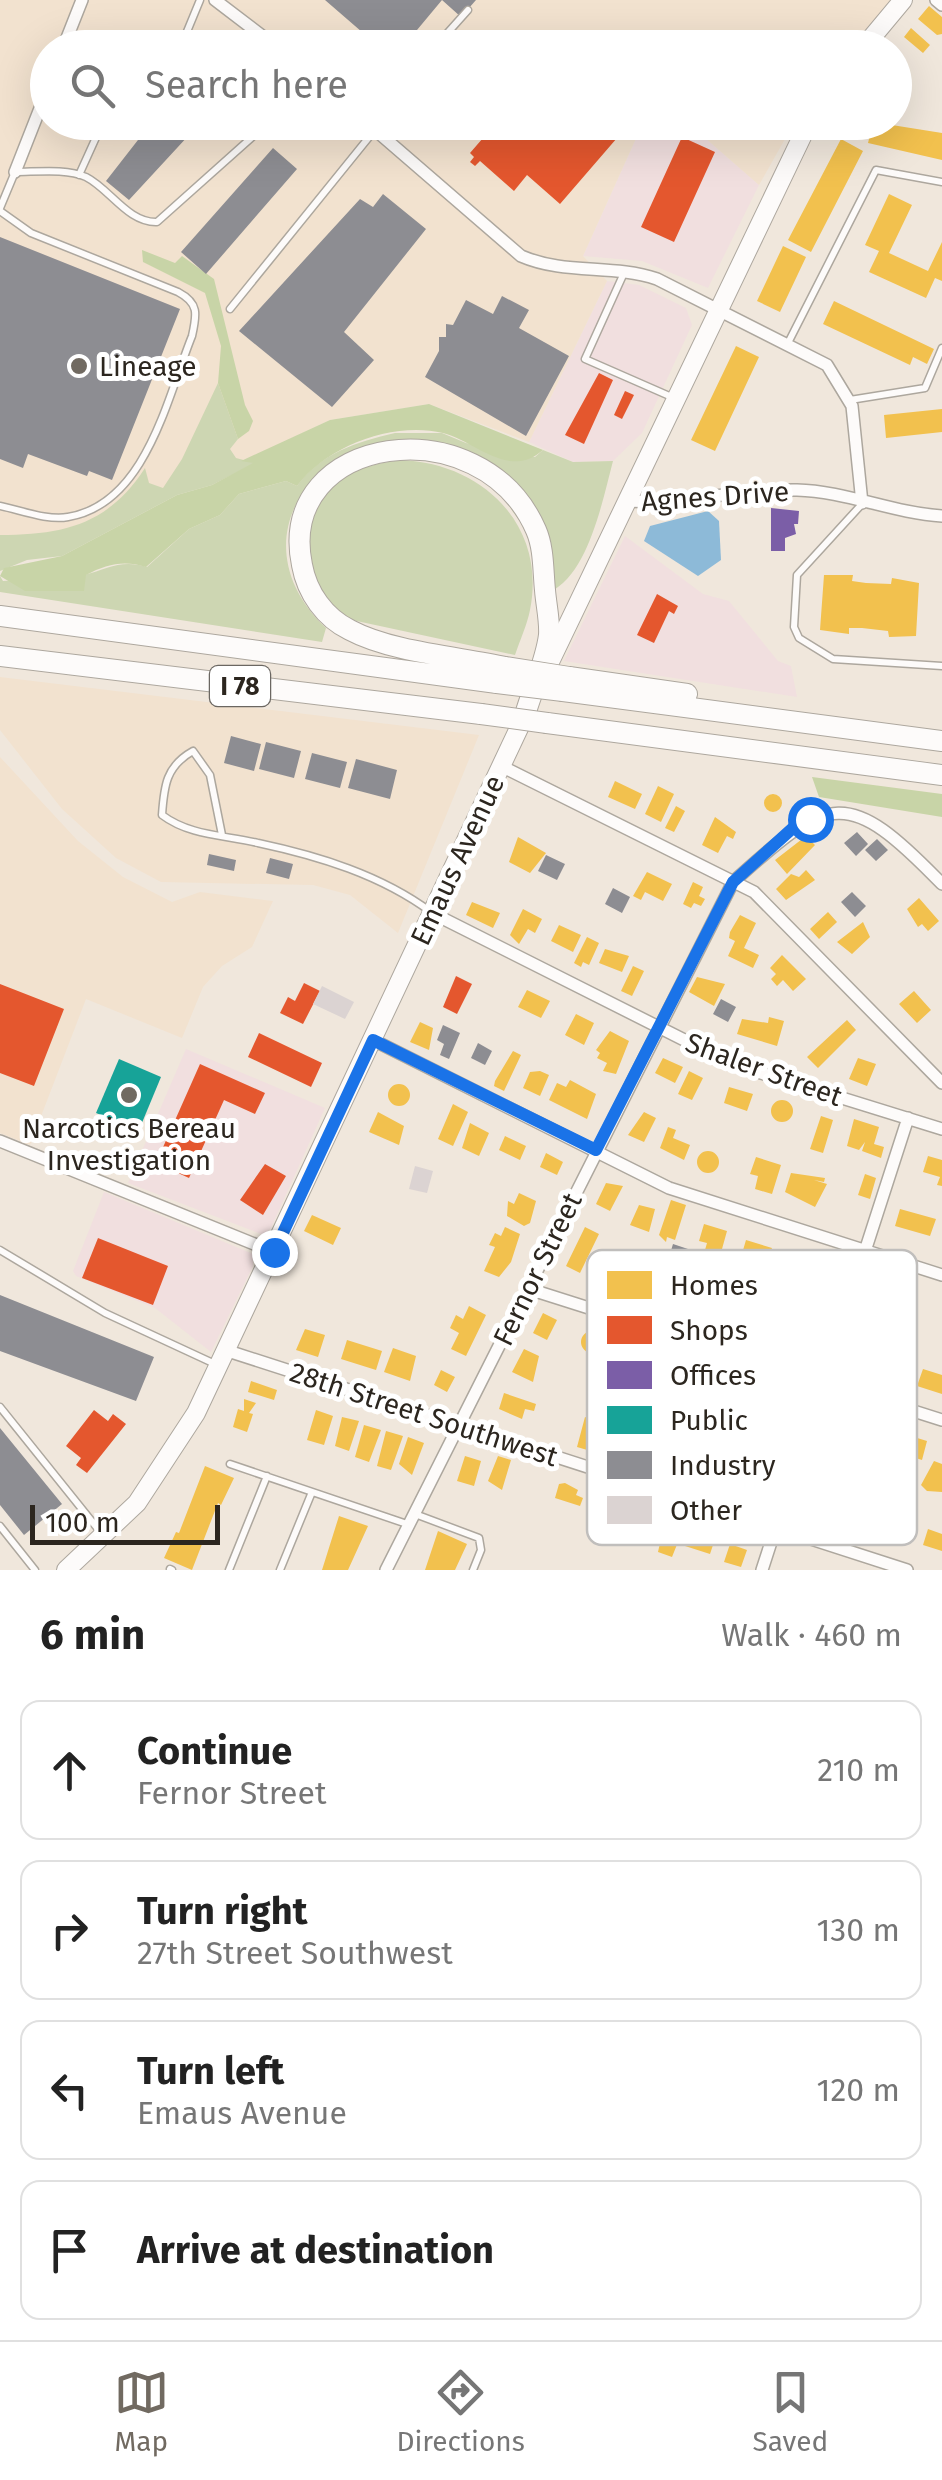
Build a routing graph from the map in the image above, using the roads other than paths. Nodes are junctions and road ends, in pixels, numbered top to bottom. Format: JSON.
{"nodes":[{"id":1,"x":82,"y":0,"type":"edge"},
{"id":2,"x":200,"y":0,"type":"edge"},
{"id":3,"x":214,"y":0,"type":"edge"},
{"id":4,"x":904,"y":0,"type":"edge"},
{"id":5,"x":468,"y":10,"type":"dead end"},
{"id":6,"x":70,"y":30,"type":"edge"},
{"id":7,"x":188,"y":30,"type":"edge"},
{"id":8,"x":254,"y":30,"type":"edge"},
{"id":9,"x":450,"y":30,"type":"edge"},
{"id":10,"x":878,"y":30,"type":"edge"},
{"id":11,"x":30,"y":134,"type":"edge"},
{"id":12,"x":95,"y":140,"type":"edge"},
{"id":13,"x":249,"y":140,"type":"edge"},
{"id":14,"x":360,"y":140,"type":"edge"},
{"id":15,"x":387,"y":140,"type":"edge"},
{"id":16,"x":800,"y":140,"type":"edge"},
{"id":17,"x":15,"y":172,"type":"junction"},
{"id":18,"x":79,"y":176,"type":"junction"},
{"id":19,"x":942,"y":182,"type":"edge"},
{"id":20,"x":0,"y":209,"type":"edge"},
{"id":21,"x":625,"y":271,"type":"junction"},
{"id":22,"x":230,"y":308,"type":"dead end"},
{"id":23,"x":717,"y":310,"type":"junction"},
{"id":24,"x":788,"y":343,"type":"junction"},
{"id":25,"x":942,"y":348,"type":"edge"},
{"id":26,"x":675,"y":399,"type":"junction"},
{"id":27,"x":850,"y":400,"type":"junction"},
{"id":28,"x":626,"y":501,"type":"junction"},
{"id":29,"x":862,"y":503,"type":"junction"},
{"id":30,"x":0,"y":506,"type":"edge"},
{"id":31,"x":942,"y":516,"type":"edge"},
{"id":32,"x":1,"y":616,"type":"edge"},
{"id":33,"x":0,"y":656,"type":"edge"},
{"id":34,"x":942,"y":666,"type":"edge"},
{"id":35,"x":501,"y":675,"type":"junction"},
{"id":36,"x":566,"y":684,"type":"junction"},
{"id":37,"x":525,"y":716,"type":"junction"},
{"id":38,"x":942,"y":730,"type":"edge"},
{"id":39,"x":942,"y":741,"type":"edge"},
{"id":40,"x":501,"y":766,"type":"junction"},
{"id":41,"x":942,"y":775,"type":"edge"},
{"id":42,"x":222,"y":835,"type":"junction"},
{"id":43,"x":733,"y":882,"type":"junction"},
{"id":44,"x":942,"y":884,"type":"edge"},
{"id":45,"x":432,"y":913,"type":"junction"},
{"id":46,"x":658,"y":1029,"type":"junction"},
{"id":47,"x":373,"y":1040,"type":"junction"},
{"id":48,"x":942,"y":1083,"type":"edge"},
{"id":49,"x":908,"y":1118,"type":"junction"},
{"id":50,"x":942,"y":1128,"type":"edge"},
{"id":51,"x":0,"y":1141,"type":"edge"},
{"id":52,"x":596,"y":1150,"type":"junction"},
{"id":53,"x":0,"y":1250,"type":"edge"},
{"id":54,"x":865,"y":1250,"type":"joint"},
{"id":55,"x":274,"y":1252,"type":"junction"},
{"id":56,"x":917,"y":1267,"type":"edge"},
{"id":57,"x":942,"y":1275,"type":"edge"},
{"id":58,"x":529,"y":1288,"type":"junction"},
{"id":59,"x":587,"y":1307,"type":"edge"},
{"id":60,"x":224,"y":1358,"type":"junction"},
{"id":61,"x":0,"y":1407,"type":"edge"},
{"id":62,"x":917,"y":1412,"type":"edge"},
{"id":63,"x":942,"y":1420,"type":"edge"},
{"id":64,"x":458,"y":1425,"type":"junction"},
{"id":65,"x":230,"y":1464,"type":"dead end"},
{"id":66,"x":587,"y":1467,"type":"edge"},
{"id":67,"x":267,"y":1476,"type":"junction"},
{"id":68,"x":312,"y":1492,"type":"junction"},
{"id":69,"x":411,"y":1519,"type":"junction"},
{"id":70,"x":0,"y":1526,"type":"edge"},
{"id":71,"x":105,"y":1537,"type":"junction"},
{"id":72,"x":770,"y":1545,"type":"edge"},
{"id":73,"x":829,"y":1545,"type":"edge"},
{"id":74,"x":35,"y":1570,"type":"edge"},
{"id":75,"x":66,"y":1570,"type":"edge"},
{"id":76,"x":229,"y":1570,"type":"edge"},
{"id":77,"x":280,"y":1570,"type":"edge"},
{"id":78,"x":386,"y":1570,"type":"edge"},
{"id":79,"x":474,"y":1570,"type":"edge"},
{"id":80,"x":762,"y":1570,"type":"edge"},
{"id":81,"x":907,"y":1570,"type":"edge"}],
"edges":[{"from":1,"to":6,"type":"street"},
{"from":2,"to":7,"type":"lane"},
{"from":3,"to":8,"type":"street"},
{"from":4,"to":10,"type":"main road"},
{"from":5,"to":9,"type":"lane"},
{"from":11,"to":17,"type":"street"},
{"from":12,"to":18,"type":"lane"},
{"from":13,"to":18,"type":"lane"},
{"from":14,"to":22,"type":"lane"},
{"from":15,"to":21,"type":"street"},
{"from":16,"to":23,"type":"main road","name":"Emaus Avenue"},
{"from":17,"to":18,"type":"lane"},
{"from":17,"to":20,"type":"lane"},
{"from":19,"to":24,"type":"lane"},
{"from":20,"to":30,"type":"lane"},
{"from":21,"to":23,"type":"street"},
{"from":21,"to":26,"type":"lane"},
{"from":23,"to":24,"type":"street"},
{"from":23,"to":26,"type":"main road","name":"Emaus Avenue"},
{"from":24,"to":27,"type":"street"},
{"from":25,"to":27,"type":"lane"},
{"from":26,"to":28,"type":"main road","name":"Emaus Avenue"},
{"from":27,"to":29,"type":"street"},
{"from":28,"to":29,"type":"street","name":"Agnes Drive"},
{"from":28,"to":37,"type":"main road","name":"Emaus Avenue"},
{"from":29,"to":31,"type":"street","name":"Agnes Drive"},
{"from":29,"to":34,"type":"lane"},
{"from":32,"to":35,"type":"highway","number":"I 78"},
{"from":33,"to":41,"type":"highway","number":"I 78","bridge":true},
{"from":35,"to":36,"type":"highway","number":"I 78","bridge":true},
{"from":35,"to":37,"type":"highway"},
{"from":36,"to":38,"type":"highway"},
{"from":36,"to":39,"type":"highway","number":"I 78"},
{"from":37,"to":40,"type":"main road","name":"Emaus Avenue"},
{"from":40,"to":43,"type":"street"},
{"from":40,"to":45,"type":"main road","name":"Emaus Avenue"},
{"from":42,"to":42,"type":"lane"},
{"from":42,"to":45,"type":"lane"},
{"from":43,"to":44,"type":"street","name":"Fernor Street"},
{"from":43,"to":46,"type":"street","name":"Fernor Street"},
{"from":43,"to":48,"type":"street"},
{"from":45,"to":46,"type":"street","name":"Shaler Street"},
{"from":45,"to":47,"type":"main road","name":"Emaus Avenue"},
{"from":46,"to":49,"type":"street","name":"Shaler Street"},
{"from":46,"to":52,"type":"street","name":"Fernor Street"},
{"from":47,"to":52,"type":"street"},
{"from":47,"to":55,"type":"main road","name":"Emaus Avenue"},
{"from":49,"to":50,"type":"street","name":"Shaler Street"},
{"from":49,"to":54,"type":"street"},
{"from":51,"to":55,"type":"street"},
{"from":52,"to":54,"type":"street"},
{"from":52,"to":58,"type":"street","name":"Fernor Street"},
{"from":53,"to":60,"type":"lane"},
{"from":55,"to":60,"type":"main road","name":"Emaus Avenue"},
{"from":56,"to":57,"type":"street"},
{"from":58,"to":59,"type":"street"},
{"from":58,"to":64,"type":"street","name":"Fernor Street"},
{"from":60,"to":64,"type":"street","name":"28th Street Southwest"},
{"from":60,"to":71,"type":"main road","name":"Emaus Avenue"},
{"from":61,"to":71,"type":"lane"},
{"from":62,"to":63,"type":"street"},
{"from":64,"to":66,"type":"street","name":"28th Street Southwest"},
{"from":64,"to":69,"type":"street","name":"Fernor Street"},
{"from":65,"to":67,"type":"lane"},
{"from":67,"to":68,"type":"lane"},
{"from":67,"to":76,"type":"lane"},
{"from":68,"to":69,"type":"lane"},
{"from":68,"to":77,"type":"lane"},
{"from":69,"to":78,"type":"street","name":"Fernor Street"},
{"from":69,"to":79,"type":"lane"},
{"from":70,"to":74,"type":"lane"},
{"from":71,"to":75,"type":"main road","name":"Emaus Avenue"},
{"from":72,"to":80,"type":"street"},
{"from":73,"to":81,"type":"street","name":"28th Street Southwest"}]}
